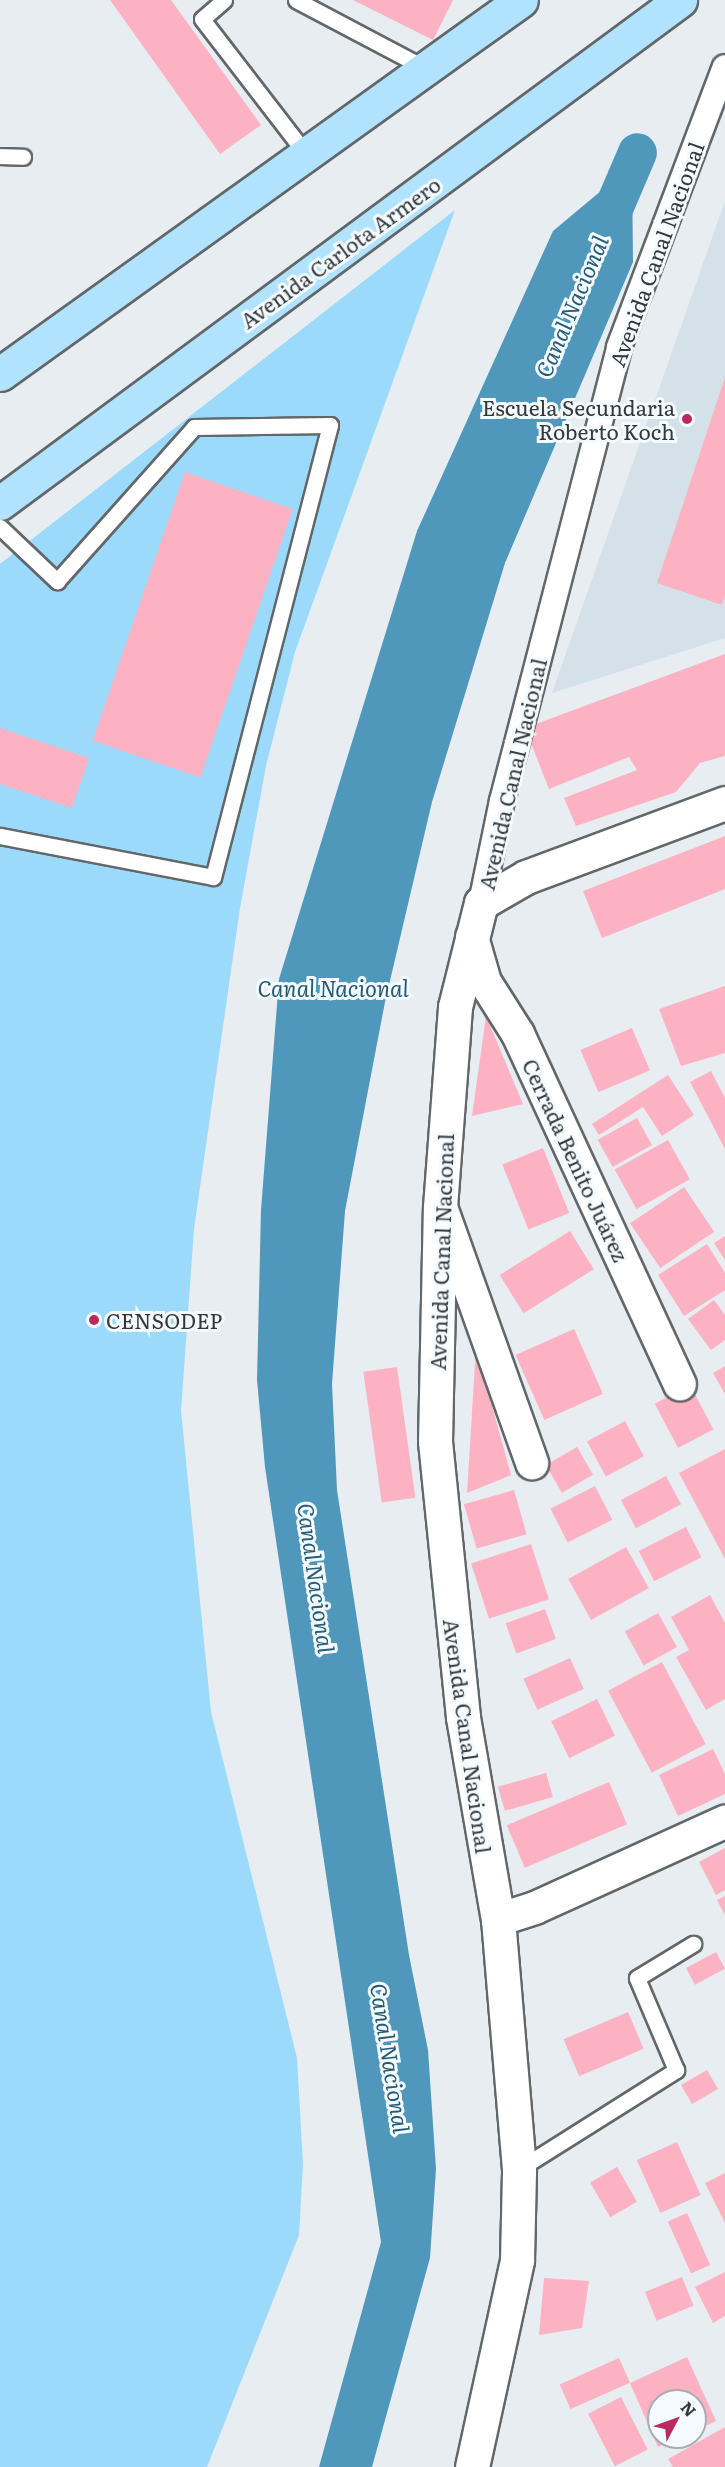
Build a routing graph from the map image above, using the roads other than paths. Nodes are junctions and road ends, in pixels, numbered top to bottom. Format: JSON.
{"nodes":[{"id":1,"x":224,"y":0,"type":"edge"},
{"id":2,"x":296,"y":0,"type":"edge"},
{"id":3,"x":520,"y":0,"type":"edge"},
{"id":4,"x":680,"y":0,"type":"edge"},
{"id":5,"x":725,"y":67,"type":"edge"},
{"id":6,"x":425,"y":68,"type":"junction"},
{"id":7,"x":306,"y":154,"type":"junction"},
{"id":8,"x":0,"y":156,"type":"edge"},
{"id":9,"x":23,"y":157,"type":"dead end"},
{"id":10,"x":0,"y":374,"type":"edge"},
{"id":11,"x":0,"y":503,"type":"edge"},
{"id":12,"x":0,"y":527,"type":"edge"},
{"id":13,"x":725,"y":803,"type":"edge"},
{"id":14,"x":0,"y":836,"type":"edge"},
{"id":15,"x":481,"y":903,"type":"junction"},
{"id":16,"x":472,"y":937,"type":"junction"},
{"id":17,"x":440,"y":1206,"type":"junction"},
{"id":18,"x":680,"y":1384,"type":"dead end"},
{"id":19,"x":532,"y":1462,"type":"dead end"},
{"id":20,"x":725,"y":1822,"type":"edge"},
{"id":21,"x":498,"y":1920,"type":"junction"},
{"id":22,"x":693,"y":1944,"type":"dead end"},
{"id":23,"x":519,"y":2169,"type":"junction"},
{"id":24,"x":472,"y":2467,"type":"edge"}],
"edges":[{"from":1,"to":7,"type":"lane"},
{"from":2,"to":6,"type":"lane"},
{"from":3,"to":6,"type":"main road"},
{"from":4,"to":11,"type":"main road","name":"Avenida Carlota Armero"},
{"from":5,"to":15,"type":"street","name":"Avenida Canal Nacional"},
{"from":6,"to":7,"type":"main road"},
{"from":7,"to":10,"type":"main road"},
{"from":8,"to":9,"type":"lane"},
{"from":12,"to":14,"type":"lane"},
{"from":13,"to":15,"type":"street"},
{"from":15,"to":16,"type":"street","name":"Avenida Canal Nacional"},
{"from":16,"to":17,"type":"street","name":"Avenida Canal Nacional"},
{"from":16,"to":18,"type":"street","name":"Cerrada Benito Juárez"},
{"from":17,"to":19,"type":"street"},
{"from":17,"to":21,"type":"street","name":"Avenida Canal Nacional"},
{"from":20,"to":21,"type":"street"},
{"from":21,"to":23,"type":"street","name":"Avenida Canal Nacional"},
{"from":22,"to":23,"type":"lane"},
{"from":23,"to":24,"type":"street","name":"Avenida Canal Nacional"}]}
